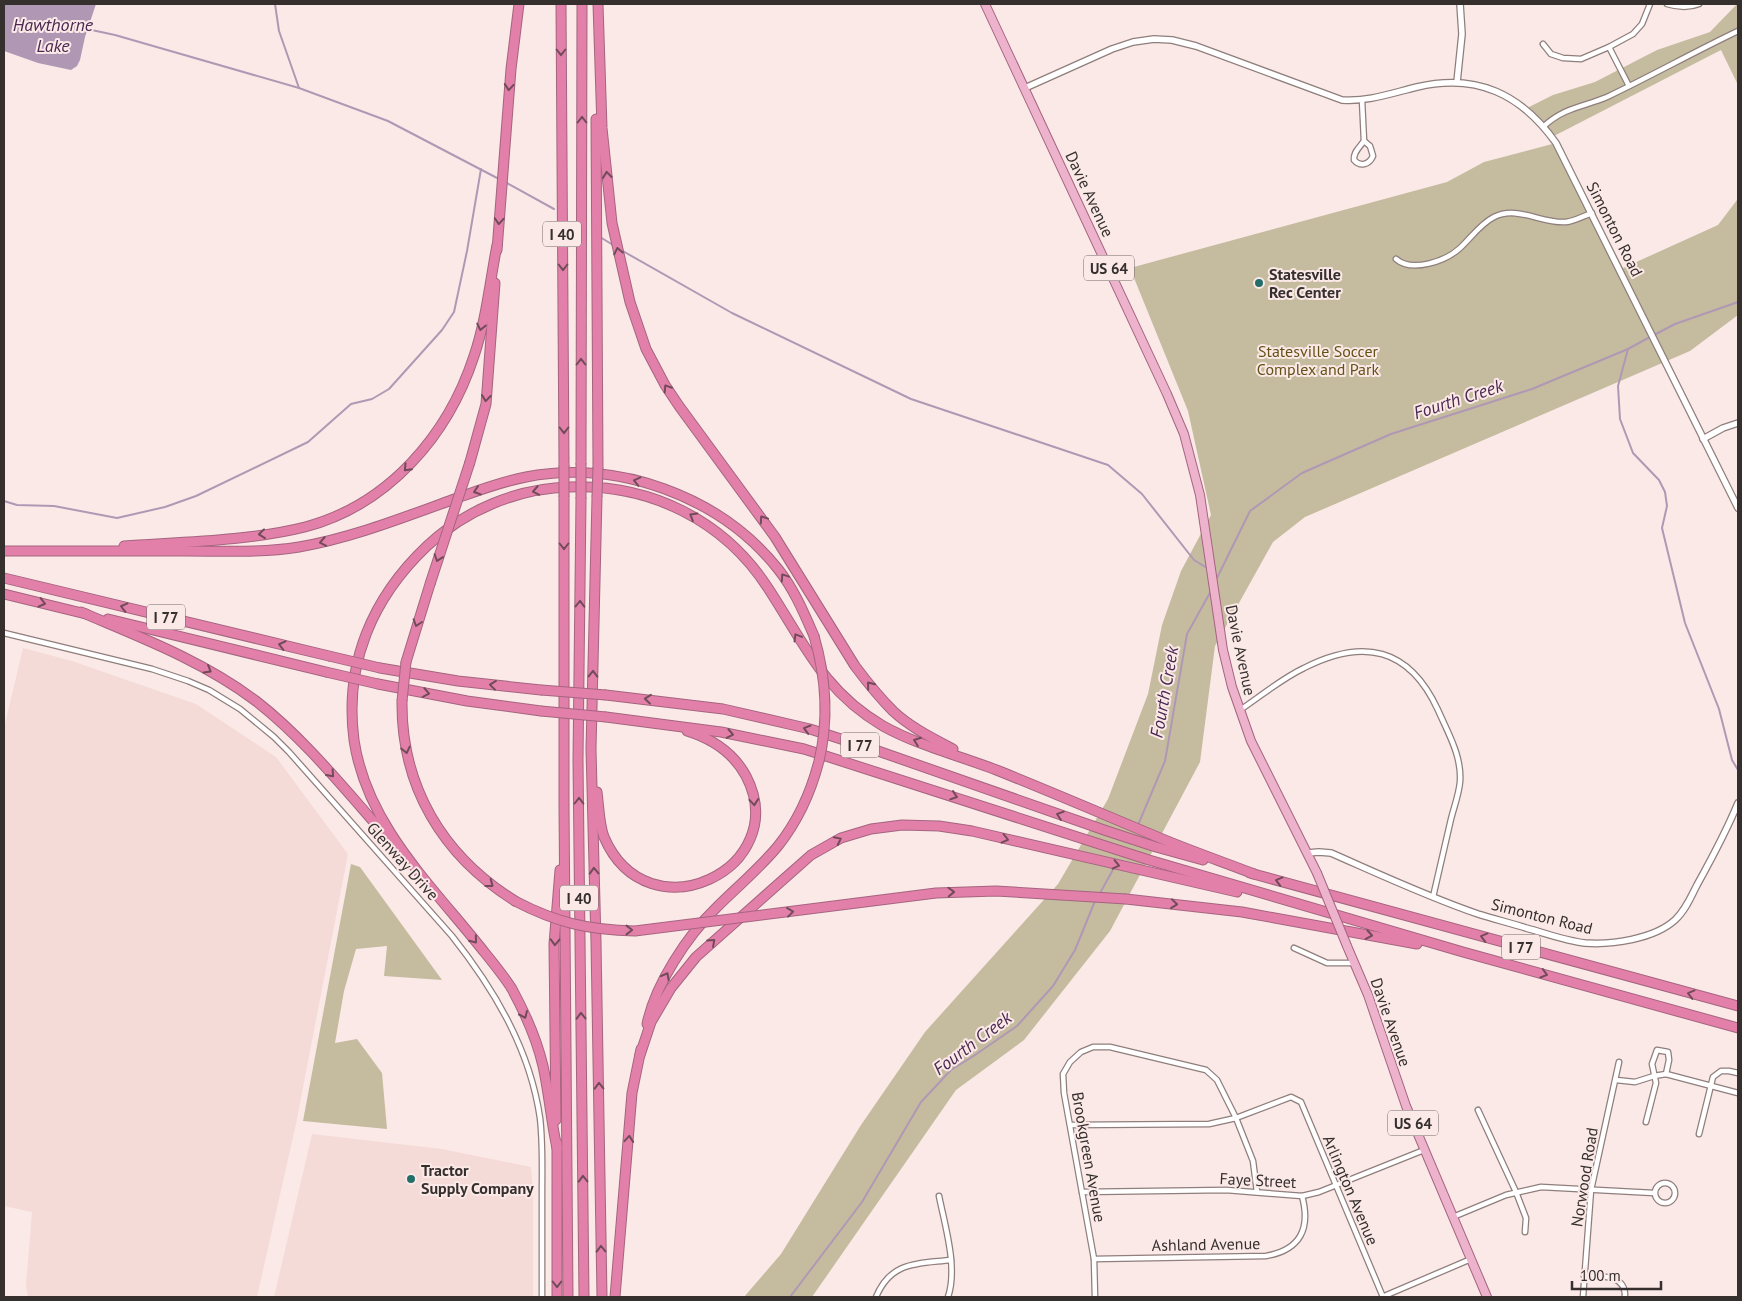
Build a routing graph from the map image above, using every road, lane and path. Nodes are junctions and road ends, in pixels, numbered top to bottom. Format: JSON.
{"nodes":[{"id":1,"x":519,"y":4,"type":"edge"},
{"id":2,"x":561,"y":4,"type":"edge"},
{"id":3,"x":582,"y":4,"type":"edge"},
{"id":4,"x":597,"y":4,"type":"edge"},
{"id":5,"x":986,"y":4,"type":"edge"},
{"id":6,"x":1460,"y":4,"type":"edge"},
{"id":7,"x":1650,"y":4,"type":"edge"},
{"id":8,"x":1667,"y":4,"type":"edge"},
{"id":9,"x":1699,"y":4,"type":"edge"},
{"id":10,"x":1738,"y":30,"type":"edge"},
{"id":11,"x":1543,"y":44,"type":"dead end"},
{"id":12,"x":1609,"y":48,"type":"junction"},
{"id":13,"x":1457,"y":82,"type":"junction"},
{"id":14,"x":1629,"y":86,"type":"junction"},
{"id":15,"x":1025,"y":88,"type":"junction"},
{"id":16,"x":1362,"y":100,"type":"junction"},
{"id":17,"x":1544,"y":126,"type":"junction"},
{"id":18,"x":1364,"y":141,"type":"junction"},
{"id":19,"x":1592,"y":213,"type":"junction"},
{"id":20,"x":497,"y":245,"type":"junction"},
{"id":21,"x":1396,"y":259,"type":"dead end"},
{"id":22,"x":1738,"y":423,"type":"edge"},
{"id":23,"x":1703,"y":438,"type":"junction"},
{"id":24,"x":1738,"y":508,"type":"edge"},
{"id":25,"x":4,"y":551,"type":"edge"},
{"id":26,"x":59,"y":551,"type":"junction"},
{"id":27,"x":4,"y":578,"type":"edge"},
{"id":28,"x":4,"y":594,"type":"edge"},
{"id":29,"x":81,"y":612,"type":"junction"},
{"id":30,"x":4,"y":634,"type":"edge"},
{"id":31,"x":1240,"y":710,"type":"junction"},
{"id":32,"x":664,"y":724,"type":"junction"},
{"id":33,"x":591,"y":749,"type":"junction"},
{"id":34,"x":996,"y":770,"type":"junction"},
{"id":35,"x":1738,"y":804,"type":"edge"},
{"id":36,"x":564,"y":806,"type":"junction"},
{"id":37,"x":1307,"y":853,"type":"junction"},
{"id":38,"x":1254,"y":874,"type":"junction"},
{"id":39,"x":432,"y":888,"type":"junction"},
{"id":40,"x":1433,"y":897,"type":"junction"},
{"id":41,"x":1318,"y":910,"type":"junction"},
{"id":42,"x":1294,"y":948,"type":"dead end"},
{"id":43,"x":1463,"y":952,"type":"junction"},
{"id":44,"x":1355,"y":963,"type":"junction"},
{"id":45,"x":1738,"y":1006,"type":"edge"},
{"id":46,"x":1738,"y":1028,"type":"edge"},
{"id":47,"x":640,"y":1055,"type":"junction"},
{"id":48,"x":1619,"y":1062,"type":"dead end"},
{"id":49,"x":1738,"y":1073,"type":"edge"},
{"id":50,"x":1666,"y":1074,"type":"junction"},
{"id":51,"x":1654,"y":1076,"type":"junction"},
{"id":52,"x":1616,"y":1080,"type":"junction"},
{"id":53,"x":1711,"y":1085,"type":"junction"},
{"id":54,"x":1738,"y":1093,"type":"edge"},
{"id":55,"x":1478,"y":1110,"type":"dead end"},
{"id":56,"x":1236,"y":1118,"type":"junction"},
{"id":57,"x":1646,"y":1122,"type":"dead end"},
{"id":58,"x":1071,"y":1126,"type":"junction"},
{"id":59,"x":1699,"y":1134,"type":"dead end"},
{"id":60,"x":557,"y":1148,"type":"junction"},
{"id":61,"x":1424,"y":1150,"type":"junction"},
{"id":62,"x":1335,"y":1185,"type":"junction"},
{"id":63,"x":1591,"y":1190,"type":"junction"},
{"id":64,"x":1082,"y":1192,"type":"junction"},
{"id":65,"x":1257,"y":1192,"type":"junction"},
{"id":66,"x":1516,"y":1192,"type":"junction"},
{"id":67,"x":1654,"y":1193,"type":"junction"},
{"id":68,"x":940,"y":1196,"type":"dead end"},
{"id":69,"x":1302,"y":1196,"type":"junction"},
{"id":70,"x":1453,"y":1217,"type":"junction"},
{"id":71,"x":1525,"y":1232,"type":"dead end"},
{"id":72,"x":1094,"y":1259,"type":"junction"},
{"id":73,"x":1471,"y":1259,"type":"junction"},
{"id":74,"x":951,"y":1260,"type":"junction"},
{"id":75,"x":1584,"y":1276,"type":"junction"},
{"id":76,"x":542,"y":1297,"type":"edge"},
{"id":77,"x":557,"y":1297,"type":"edge"},
{"id":78,"x":568,"y":1297,"type":"edge"},
{"id":79,"x":584,"y":1297,"type":"edge"},
{"id":80,"x":602,"y":1297,"type":"edge"},
{"id":81,"x":615,"y":1297,"type":"edge"},
{"id":82,"x":876,"y":1297,"type":"edge"},
{"id":83,"x":948,"y":1297,"type":"edge"},
{"id":84,"x":1095,"y":1297,"type":"edge"},
{"id":85,"x":1382,"y":1297,"type":"edge"},
{"id":86,"x":1487,"y":1297,"type":"edge"},
{"id":87,"x":1583,"y":1297,"type":"edge"},
{"id":88,"x":1625,"y":1297,"type":"edge"}],
"edges":[{"from":1,"to":20,"type":"highway","one_way":true},
{"from":2,"to":36,"type":"highway","number":"I 40","one_way":true,"bridge":true},
{"from":79,"to":3,"type":"highway","number":"I 40","one_way":true,"bridge":true},
{"from":33,"to":4,"type":"highway","one_way":true,"bridge":true},
{"from":34,"to":4,"type":"highway","one_way":true},
{"from":5,"to":15,"type":"main road","name":"Davie Avenue","number":"US 64"},
{"from":6,"to":13,"type":"street"},
{"from":7,"to":12,"type":"street"},
{"from":8,"to":9,"type":"street"},
{"from":10,"to":14,"type":"street"},
{"from":11,"to":12,"type":"street"},
{"from":12,"to":14,"type":"street"},
{"from":13,"to":16,"type":"street","name":"Simonton Road"},
{"from":13,"to":17,"type":"street","name":"Simonton Road"},
{"from":14,"to":17,"type":"street"},
{"from":15,"to":16,"type":"street","name":"Simonton Road"},
{"from":15,"to":31,"type":"main road","name":"Davie Avenue","number":"US 64"},
{"from":16,"to":18,"type":"street"},
{"from":17,"to":19,"type":"street","name":"Simonton Road"},
{"from":18,"to":18,"type":"street"},
{"from":19,"to":21,"type":"street"},
{"from":19,"to":23,"type":"street","name":"Simonton Road"},
{"from":20,"to":26,"type":"highway","one_way":true},
{"from":20,"to":43,"type":"highway","one_way":true,"bridge":true},
{"from":22,"to":23,"type":"street"},
{"from":23,"to":24,"type":"street","name":"Simonton Road"},
{"from":25,"to":26,"type":"highway"},
{"from":47,"to":26,"type":"highway","one_way":true,"bridge":true},
{"from":38,"to":27,"type":"highway","number":"I 77","one_way":true,"bridge":true},
{"from":28,"to":29,"type":"highway","number":"I 77","one_way":true},
{"from":29,"to":32,"type":"highway","number":"I 77","one_way":true,"bridge":true},
{"from":29,"to":39,"type":"highway","one_way":true},
{"from":30,"to":76,"type":"street","name":"Glenway Drive"},
{"from":31,"to":37,"type":"main road","name":"Davie Avenue","number":"US 64"},
{"from":31,"to":40,"type":"street"},
{"from":32,"to":33,"type":"highway","one_way":true},
{"from":32,"to":41,"type":"highway","number":"I 77","one_way":true},
{"from":80,"to":33,"type":"highway","one_way":true},
{"from":34,"to":38,"type":"highway"},
{"from":34,"to":39,"type":"highway","one_way":true},
{"from":35,"to":40,"type":"street","name":"Simonton Road"},
{"from":36,"to":60,"type":"highway","one_way":true},
{"from":36,"to":78,"type":"highway","number":"I 40"},
{"from":37,"to":40,"type":"street","name":"Simonton Road"},
{"from":37,"to":44,"type":"main road","name":"Davie Avenue","number":"US 64","bridge":true},
{"from":45,"to":38,"type":"highway","number":"I 77","one_way":true},
{"from":39,"to":60,"type":"highway","one_way":true},
{"from":41,"to":43,"type":"highway","number":"I 77"},
{"from":47,"to":41,"type":"highway","one_way":true},
{"from":42,"to":44,"type":"street"},
{"from":43,"to":46,"type":"highway","number":"I 77","one_way":true},
{"from":44,"to":61,"type":"main road","name":"Davie Avenue","number":"US 64"},
{"from":81,"to":47,"type":"highway","one_way":true},
{"from":48,"to":52,"type":"street","name":"Norwood Road"},
{"from":49,"to":53,"type":"street"},
{"from":50,"to":51,"type":"street"},
{"from":50,"to":51,"type":"street"},
{"from":50,"to":53,"type":"street"},
{"from":51,"to":52,"type":"street"},
{"from":51,"to":57,"type":"street"},
{"from":52,"to":63,"type":"street","name":"Norwood Road"},
{"from":53,"to":54,"type":"street"},
{"from":53,"to":59,"type":"street"},
{"from":55,"to":66,"type":"street"},
{"from":56,"to":58,"type":"street"},
{"from":56,"to":58,"type":"street","name":"Brookgreen Avenue"},
{"from":56,"to":62,"type":"street","name":"Arlington Avenue"},
{"from":56,"to":65,"type":"street","name":"Brookgreen Avenue"},
{"from":58,"to":64,"type":"street","name":"Brookgreen Avenue"},
{"from":60,"to":77,"type":"highway","one_way":true},
{"from":61,"to":62,"type":"street","name":"Faye Street"},
{"from":61,"to":70,"type":"main road","name":"Davie Avenue","number":"US 64"},
{"from":62,"to":69,"type":"street","name":"Faye Street"},
{"from":62,"to":85,"type":"street","name":"Arlington Avenue"},
{"from":63,"to":66,"type":"street"},
{"from":63,"to":67,"type":"street"},
{"from":63,"to":75,"type":"street","name":"Norwood Road"},
{"from":64,"to":65,"type":"street","name":"Faye Street"},
{"from":64,"to":72,"type":"street","name":"Brookgreen Avenue"},
{"from":65,"to":69,"type":"street","name":"Faye Street"},
{"from":66,"to":70,"type":"street"},
{"from":66,"to":71,"type":"street"},
{"from":67,"to":67,"type":"street"},
{"from":68,"to":74,"type":"street"},
{"from":69,"to":72,"type":"street","name":"Ashland Avenue"},
{"from":70,"to":73,"type":"main road","name":"Davie Avenue","number":"US 64"},
{"from":72,"to":84,"type":"street","name":"Brookgreen Avenue"},
{"from":73,"to":85,"type":"street"},
{"from":73,"to":86,"type":"main road","name":"Davie Avenue","number":"US 64"},
{"from":74,"to":82,"type":"street"},
{"from":74,"to":83,"type":"street"},
{"from":75,"to":87,"type":"street","name":"Norwood Road"},
{"from":75,"to":88,"type":"street"}]}
